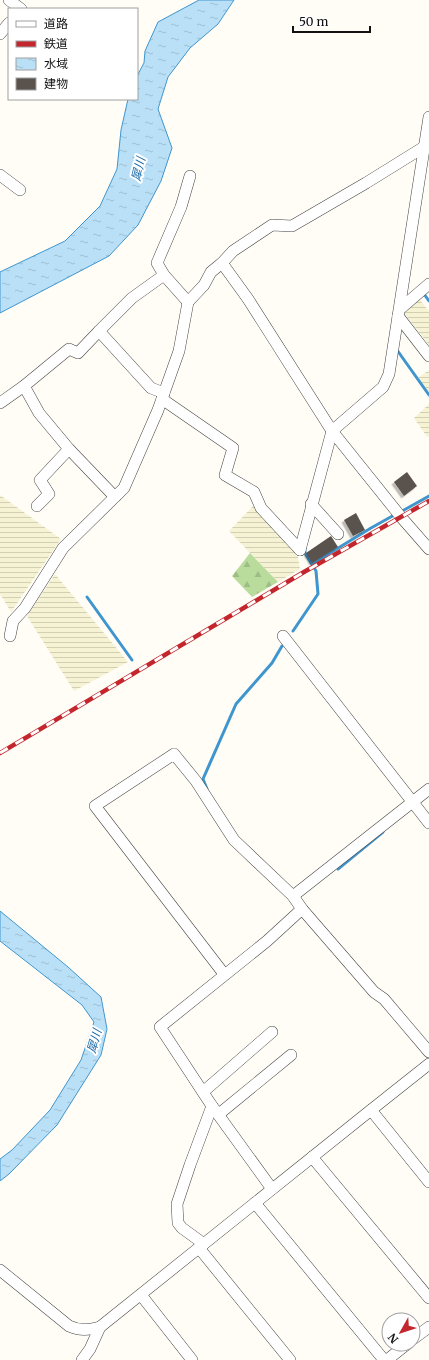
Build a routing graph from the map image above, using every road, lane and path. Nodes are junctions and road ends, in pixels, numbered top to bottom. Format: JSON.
{"nodes":[{"id":1,"x":8,"y":0,"type":"edge"},
{"id":2,"x":20,"y":8,"type":"edge"},
{"id":3,"x":8,"y":24,"type":"edge"},
{"id":4,"x":0,"y":34,"type":"edge"},
{"id":5,"x":429,"y":117,"type":"edge"},
{"id":6,"x":424,"y":147,"type":"junction"},
{"id":7,"x":421,"y":166,"type":"junction"},
{"id":8,"x":0,"y":175,"type":"edge"},
{"id":9,"x":190,"y":176,"type":"dead end"},
{"id":10,"x":429,"y":177,"type":"edge"},
{"id":11,"x":20,"y":190,"type":"dead end"},
{"id":12,"x":222,"y":263,"type":"junction"},
{"id":13,"x":164,"y":275,"type":"junction"},
{"id":14,"x":429,"y":284,"type":"edge"},
{"id":15,"x":188,"y":302,"type":"junction"},
{"id":16,"x":399,"y":312,"type":"junction"},
{"id":17,"x":98,"y":331,"type":"junction"},
{"id":18,"x":429,"y":356,"type":"edge"},
{"id":19,"x":24,"y":386,"type":"junction"},
{"id":20,"x":163,"y":396,"type":"junction"},
{"id":21,"x":0,"y":403,"type":"edge"},
{"id":22,"x":332,"y":430,"type":"junction"},
{"id":23,"x":69,"y":449,"type":"junction"},
{"id":24,"x":115,"y":497,"type":"junction"},
{"id":25,"x":311,"y":504,"type":"junction"},
{"id":26,"x":37,"y":506,"type":"dead end"},
{"id":27,"x":338,"y":534,"type":"dead end"},
{"id":28,"x":429,"y":549,"type":"edge"},
{"id":29,"x":10,"y":636,"type":"dead end"},
{"id":30,"x":283,"y":636,"type":"dead end"},
{"id":31,"x":429,"y":789,"type":"edge"},
{"id":32,"x":413,"y":802,"type":"junction"},
{"id":33,"x":429,"y":823,"type":"edge"},
{"id":34,"x":293,"y":896,"type":"junction"},
{"id":35,"x":302,"y":910,"type":"junction"},
{"id":36,"x":224,"y":974,"type":"junction"},
{"id":37,"x":272,"y":1032,"type":"dead end"},
{"id":38,"x":429,"y":1052,"type":"edge"},
{"id":39,"x":291,"y":1055,"type":"dead end"},
{"id":40,"x":429,"y":1064,"type":"edge"},
{"id":41,"x":203,"y":1092,"type":"junction"},
{"id":42,"x":216,"y":1110,"type":"junction"},
{"id":43,"x":371,"y":1110,"type":"junction"},
{"id":44,"x":312,"y":1157,"type":"junction"},
{"id":45,"x":429,"y":1182,"type":"edge"},
{"id":46,"x":272,"y":1189,"type":"junction"},
{"id":47,"x":255,"y":1202,"type":"junction"},
{"id":48,"x":202,"y":1246,"type":"junction"},
{"id":49,"x":0,"y":1270,"type":"edge"},
{"id":50,"x":141,"y":1295,"type":"junction"},
{"id":51,"x":429,"y":1298,"type":"edge"},
{"id":52,"x":100,"y":1327,"type":"junction"},
{"id":53,"x":397,"y":1352,"type":"edge"},
{"id":54,"x":82,"y":1360,"type":"edge"},
{"id":55,"x":192,"y":1360,"type":"edge"},
{"id":56,"x":290,"y":1360,"type":"edge"},
{"id":57,"x":384,"y":1360,"type":"edge"},
{"id":58,"x":387,"y":1360,"type":"edge"}],
"edges":[{"from":1,"to":2,"type":"street"},
{"from":3,"to":4,"type":"street"},
{"from":5,"to":6,"type":"street"},
{"from":6,"to":7,"type":"street"},
{"from":6,"to":12,"type":"street"},
{"from":7,"to":10,"type":"street"},
{"from":7,"to":16,"type":"street"},
{"from":8,"to":11,"type":"street"},
{"from":9,"to":13,"type":"street"},
{"from":12,"to":15,"type":"street"},
{"from":12,"to":22,"type":"street"},
{"from":13,"to":15,"type":"street"},
{"from":13,"to":17,"type":"street"},
{"from":14,"to":16,"type":"street"},
{"from":15,"to":20,"type":"street"},
{"from":16,"to":18,"type":"street"},
{"from":16,"to":22,"type":"street"},
{"from":17,"to":19,"type":"street"},
{"from":17,"to":20,"type":"street"},
{"from":19,"to":21,"type":"street"},
{"from":19,"to":23,"type":"street"},
{"from":20,"to":24,"type":"street"},
{"from":20,"to":25,"type":"street"},
{"from":22,"to":25,"type":"street"},
{"from":22,"to":28,"type":"street"},
{"from":23,"to":24,"type":"street"},
{"from":23,"to":26,"type":"street"},
{"from":24,"to":29,"type":"street"},
{"from":25,"to":27,"type":"street"},
{"from":30,"to":32,"type":"street"},
{"from":31,"to":32,"type":"street"},
{"from":32,"to":33,"type":"street"},
{"from":32,"to":34,"type":"street"},
{"from":34,"to":35,"type":"street"},
{"from":34,"to":36,"type":"street"},
{"from":35,"to":36,"type":"street"},
{"from":35,"to":38,"type":"street"},
{"from":36,"to":41,"type":"street"},
{"from":37,"to":41,"type":"street"},
{"from":39,"to":42,"type":"street"},
{"from":40,"to":43,"type":"street"},
{"from":41,"to":42,"type":"street"},
{"from":42,"to":46,"type":"street"},
{"from":42,"to":48,"type":"street"},
{"from":43,"to":44,"type":"street"},
{"from":43,"to":45,"type":"street"},
{"from":44,"to":46,"type":"street"},
{"from":44,"to":51,"type":"street"},
{"from":46,"to":47,"type":"street"},
{"from":47,"to":48,"type":"street"},
{"from":47,"to":57,"type":"street"},
{"from":48,"to":50,"type":"street"},
{"from":48,"to":56,"type":"street"},
{"from":49,"to":52,"type":"street"},
{"from":50,"to":52,"type":"street"},
{"from":50,"to":55,"type":"street"},
{"from":52,"to":54,"type":"street"},
{"from":53,"to":58,"type":"street"}]}
